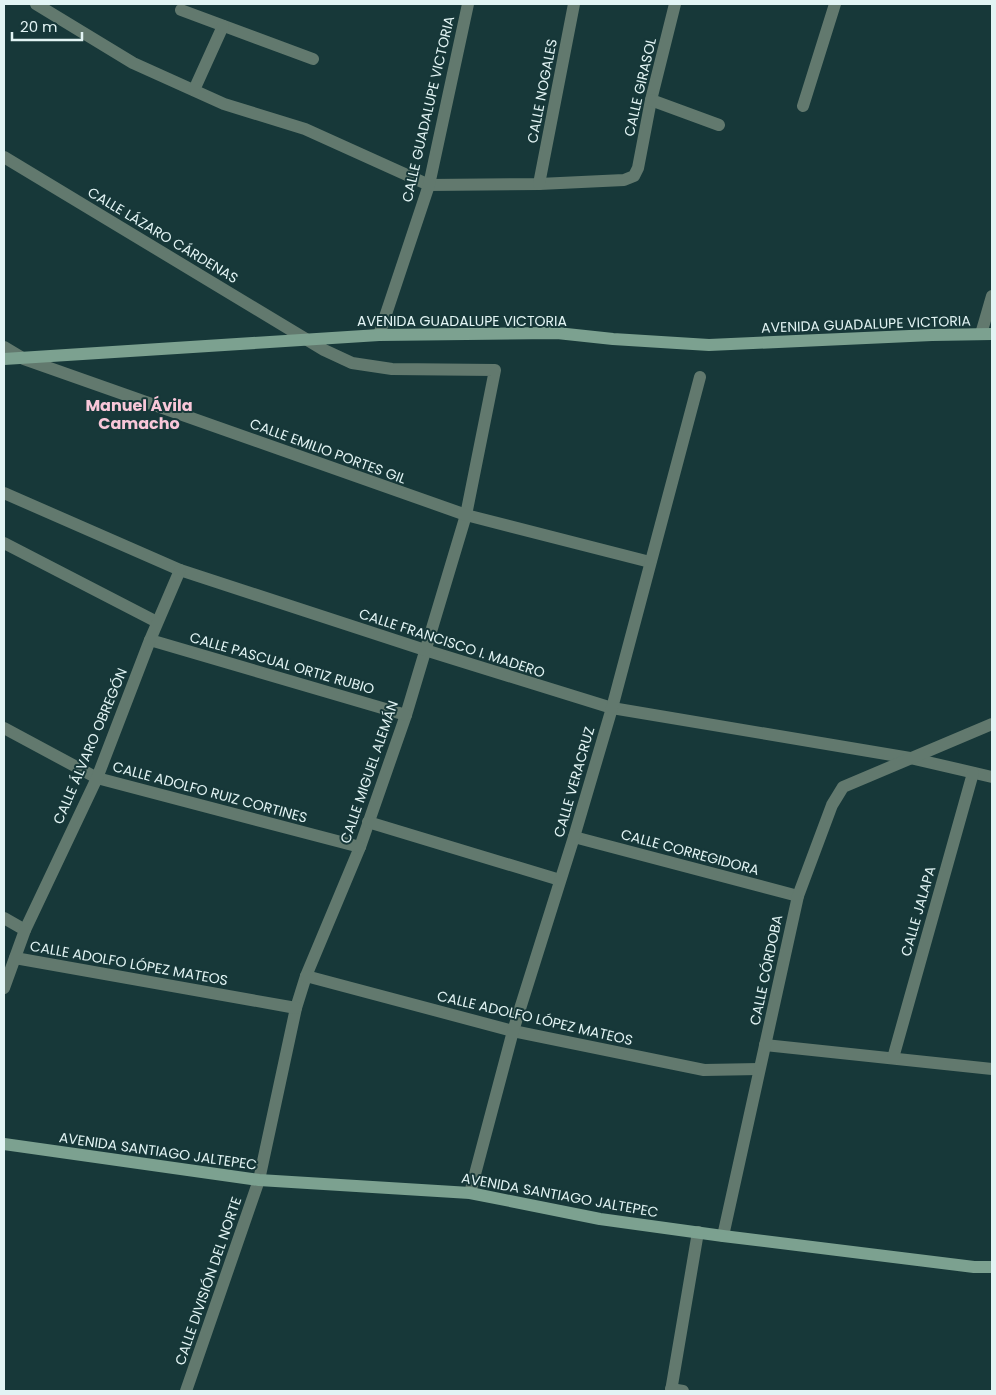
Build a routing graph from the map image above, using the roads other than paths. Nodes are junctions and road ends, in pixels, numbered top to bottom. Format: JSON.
{"nodes":[{"id":1,"x":36,"y":4,"type":"edge"},
{"id":2,"x":468,"y":4,"type":"edge"},
{"id":3,"x":574,"y":4,"type":"edge"},
{"id":4,"x":675,"y":4,"type":"edge"},
{"id":5,"x":835,"y":4,"type":"edge"},
{"id":6,"x":181,"y":10,"type":"dead end"},
{"id":7,"x":223,"y":26,"type":"junction"},
{"id":8,"x":314,"y":60,"type":"dead end"},
{"id":9,"x":194,"y":90,"type":"junction"},
{"id":10,"x":651,"y":100,"type":"junction"},
{"id":11,"x":803,"y":106,"type":"dead end"},
{"id":12,"x":719,"y":125,"type":"dead end"},
{"id":13,"x":4,"y":157,"type":"edge"},
{"id":14,"x":429,"y":184,"type":"junction"},
{"id":15,"x":539,"y":184,"type":"junction"},
{"id":16,"x":992,"y":296,"type":"edge"},
{"id":17,"x":986,"y":334,"type":"edge"},
{"id":18,"x":378,"y":335,"type":"junction"},
{"id":19,"x":307,"y":340,"type":"junction"},
{"id":20,"x":4,"y":347,"type":"edge"},
{"id":21,"x":4,"y":359,"type":"edge"},
{"id":22,"x":24,"y":359,"type":"junction"},
{"id":23,"x":494,"y":370,"type":"joint"},
{"id":24,"x":700,"y":377,"type":"dead end"},
{"id":25,"x":4,"y":494,"type":"edge"},
{"id":26,"x":466,"y":515,"type":"junction"},
{"id":27,"x":4,"y":543,"type":"edge"},
{"id":28,"x":650,"y":562,"type":"junction"},
{"id":29,"x":180,"y":570,"type":"junction"},
{"id":30,"x":157,"y":622,"type":"junction"},
{"id":31,"x":150,"y":640,"type":"junction"},
{"id":32,"x":425,"y":650,"type":"junction"},
{"id":33,"x":612,"y":708,"type":"junction"},
{"id":34,"x":406,"y":715,"type":"junction"},
{"id":35,"x":992,"y":724,"type":"edge"},
{"id":36,"x":4,"y":728,"type":"edge"},
{"id":37,"x":910,"y":758,"type":"junction"},
{"id":38,"x":973,"y":773,"type":"junction"},
{"id":39,"x":96,"y":778,"type":"junction"},
{"id":40,"x":992,"y":778,"type":"edge"},
{"id":41,"x":368,"y":822,"type":"junction"},
{"id":42,"x":574,"y":837,"type":"junction"},
{"id":43,"x":360,"y":847,"type":"junction"},
{"id":44,"x":560,"y":880,"type":"junction"},
{"id":45,"x":798,"y":896,"type":"junction"},
{"id":46,"x":4,"y":918,"type":"edge"},
{"id":47,"x":25,"y":930,"type":"junction"},
{"id":48,"x":15,"y":958,"type":"junction"},
{"id":49,"x":306,"y":976,"type":"junction"},
{"id":50,"x":4,"y":988,"type":"edge"},
{"id":51,"x":296,"y":1008,"type":"junction"},
{"id":52,"x":513,"y":1031,"type":"junction"},
{"id":53,"x":765,"y":1045,"type":"junction"},
{"id":54,"x":892,"y":1058,"type":"junction"},
{"id":55,"x":759,"y":1069,"type":"junction"},
{"id":56,"x":992,"y":1069,"type":"edge"},
{"id":57,"x":4,"y":1144,"type":"edge"},
{"id":58,"x":259,"y":1180,"type":"junction"},
{"id":59,"x":470,"y":1193,"type":"junction"},
{"id":60,"x":698,"y":1232,"type":"junction"},
{"id":61,"x":723,"y":1236,"type":"junction"},
{"id":62,"x":992,"y":1267,"type":"edge"},
{"id":63,"x":675,"y":1390,"type":"edge"},
{"id":64,"x":186,"y":1391,"type":"edge"}],
"edges":[{"from":1,"to":9,"type":"street"},
{"from":2,"to":14,"type":"street","name":"CALLE GUADALUPE VICTORIA"},
{"from":3,"to":15,"type":"street","name":"CALLE NOGALES"},
{"from":4,"to":10,"type":"street","name":"CALLE GIRASOL"},
{"from":5,"to":11,"type":"street"},
{"from":6,"to":7,"type":"street"},
{"from":7,"to":8,"type":"street"},
{"from":7,"to":9,"type":"street"},
{"from":9,"to":14,"type":"street"},
{"from":10,"to":12,"type":"street"},
{"from":10,"to":15,"type":"street","name":"CALLE GIRASOL"},
{"from":13,"to":19,"type":"street","name":"CALLE LÁZARO CÁRDENAS"},
{"from":14,"to":15,"type":"street"},
{"from":14,"to":18,"type":"street","name":"CALLE GUADALUPE VICTORIA"},
{"from":16,"to":17,"type":"street"},
{"from":17,"to":18,"type":"street","name":"AVENIDA GUADALUPE VICTORIA"},
{"from":18,"to":19,"type":"street","name":"AVENIDA GUADALUPE VICTORIA"},
{"from":19,"to":22,"type":"street","name":"AVENIDA GUADALUPE VICTORIA"},
{"from":19,"to":23,"type":"street","name":"CALLE LÁZARO CÁRDENAS"},
{"from":20,"to":22,"type":"street","name":"CALLE EMILIO PORTES GIL"},
{"from":21,"to":22,"type":"street","name":"AVENIDA GUADALUPE VICTORIA"},
{"from":22,"to":26,"type":"street","name":"CALLE EMILIO PORTES GIL"},
{"from":23,"to":26,"type":"street","name":"CALLE MIGUEL ALEMÁN"},
{"from":24,"to":28,"type":"street","name":"CALLE VERACRUZ"},
{"from":25,"to":29,"type":"street","name":"CALLE FRANCISCO I. MADERO"},
{"from":26,"to":28,"type":"street","name":"CALLE EMILIO PORTES GIL"},
{"from":26,"to":32,"type":"street","name":"CALLE MIGUEL ALEMÁN"},
{"from":27,"to":30,"type":"street"},
{"from":28,"to":33,"type":"street","name":"CALLE VERACRUZ"},
{"from":29,"to":30,"type":"street","name":"CALLE ÁLVARO OBREGÓN"},
{"from":29,"to":32,"type":"street","name":"CALLE FRANCISCO I. MADERO"},
{"from":30,"to":31,"type":"street","name":"CALLE ÁLVARO OBREGÓN"},
{"from":31,"to":34,"type":"street","name":"CALLE PASCUAL ORTIZ RUBIO"},
{"from":31,"to":39,"type":"street","name":"CALLE ÁLVARO OBREGÓN"},
{"from":32,"to":33,"type":"street","name":"CALLE FRANCISCO I. MADERO"},
{"from":32,"to":34,"type":"street","name":"CALLE MIGUEL ALEMÁN"},
{"from":33,"to":37,"type":"street","name":"CALLE FRANCISCO I. MADERO"},
{"from":33,"to":42,"type":"street","name":"CALLE VERACRUZ"},
{"from":34,"to":41,"type":"street","name":"CALLE MIGUEL ALEMÁN"},
{"from":35,"to":37,"type":"street","name":"CALLE CÓRDOBA"},
{"from":36,"to":39,"type":"street","name":"CALLE ADOLFO RUIZ CORTINES"},
{"from":37,"to":38,"type":"street","name":"CALLE FRANCISCO I. MADERO"},
{"from":37,"to":45,"type":"street","name":"CALLE CÓRDOBA"},
{"from":38,"to":40,"type":"street","name":"CALLE FRANCISCO I. MADERO"},
{"from":38,"to":54,"type":"street","name":"CALLE JALAPA"},
{"from":39,"to":43,"type":"street","name":"CALLE ADOLFO RUIZ CORTINES"},
{"from":39,"to":47,"type":"street","name":"CALLE ÁLVARO OBREGÓN"},
{"from":41,"to":43,"type":"street","name":"CALLE MIGUEL ALEMÁN"},
{"from":41,"to":44,"type":"street"},
{"from":42,"to":44,"type":"street","name":"CALLE VERACRUZ"},
{"from":42,"to":45,"type":"street","name":"CALLE CORREGIDORA"},
{"from":43,"to":49,"type":"street","name":"CALLE MIGUEL ALEMÁN"},
{"from":44,"to":52,"type":"street","name":"CALLE VERACRUZ"},
{"from":45,"to":53,"type":"street","name":"CALLE CÓRDOBA"},
{"from":46,"to":47,"type":"street","name":"CALLE ADOLFO LÓPEZ MATEOS"},
{"from":47,"to":48,"type":"street","name":"CALLE ÁLVARO OBREGÓN"},
{"from":48,"to":50,"type":"street","name":"CALLE ÁLVARO OBREGÓN"},
{"from":48,"to":51,"type":"street","name":"CALLE ADOLFO LÓPEZ MATEOS"},
{"from":49,"to":51,"type":"street","name":"CALLE MIGUEL ALEMÁN"},
{"from":49,"to":52,"type":"street","name":"CALLE ADOLFO LÓPEZ MATEOS"},
{"from":51,"to":58,"type":"street","name":"CALLE MIGUEL ALEMÁN"},
{"from":52,"to":55,"type":"street","name":"CALLE ADOLFO LÓPEZ MATEOS"},
{"from":52,"to":59,"type":"street","name":"CALLE VERACRUZ"},
{"from":53,"to":54,"type":"street"},
{"from":53,"to":55,"type":"street","name":"CALLE CÓRDOBA"},
{"from":54,"to":56,"type":"street"},
{"from":55,"to":61,"type":"street","name":"CALLE CÓRDOBA"},
{"from":57,"to":58,"type":"street","name":"AVENIDA SANTIAGO JALTEPEC"},
{"from":58,"to":59,"type":"street","name":"AVENIDA SANTIAGO JALTEPEC"},
{"from":58,"to":64,"type":"street","name":"CALLE DIVISIÓN DEL NORTE"},
{"from":59,"to":60,"type":"street","name":"AVENIDA SANTIAGO JALTEPEC"},
{"from":60,"to":61,"type":"street","name":"AVENIDA SANTIAGO JALTEPEC"},
{"from":60,"to":63,"type":"street"},
{"from":61,"to":62,"type":"street","name":"AVENIDA SANTIAGO JALTEPEC"}]}
